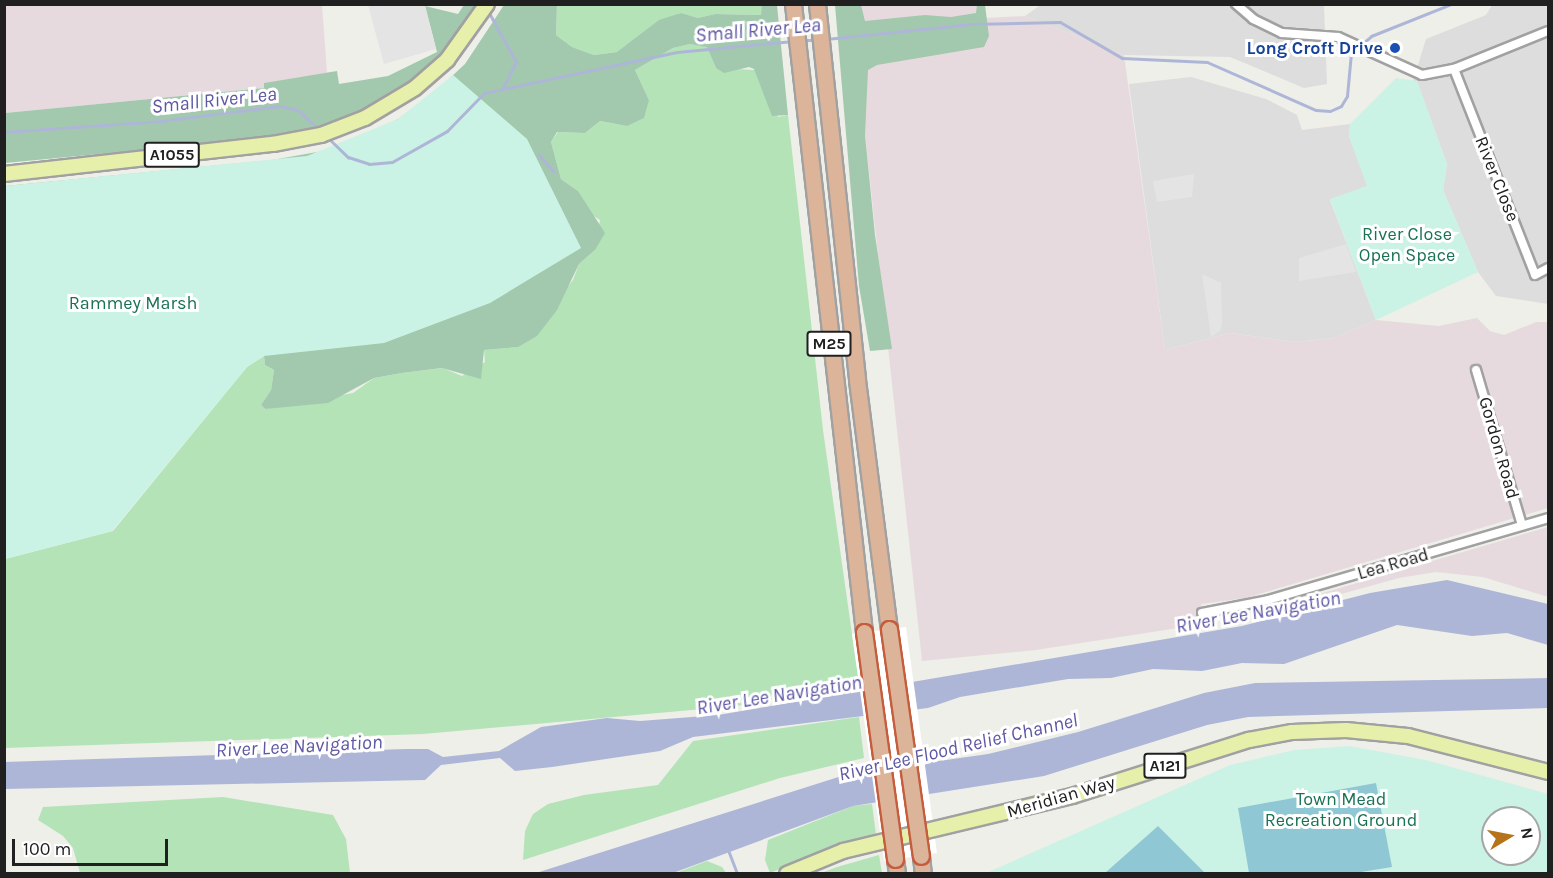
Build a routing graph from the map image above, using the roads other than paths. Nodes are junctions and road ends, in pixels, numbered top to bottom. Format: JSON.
{"nodes":[{"id":1,"x":487,"y":4,"type":"edge"},
{"id":2,"x":1236,"y":4,"type":"edge"},
{"id":3,"x":817,"y":8,"type":"edge"},
{"id":4,"x":793,"y":9,"type":"edge"},
{"id":5,"x":1548,"y":31,"type":"edge"},
{"id":6,"x":1454,"y":69,"type":"junction"},
{"id":7,"x":4,"y":168,"type":"edge"},
{"id":8,"x":28,"y":170,"type":"junction"},
{"id":9,"x":4,"y":174,"type":"edge"},
{"id":10,"x":1548,"y":268,"type":"edge"},
{"id":11,"x":1476,"y":370,"type":"dead end"},
{"id":12,"x":1548,"y":518,"type":"edge"},
{"id":13,"x":1522,"y":525,"type":"junction"},
{"id":14,"x":1202,"y":613,"type":"dead end"},
{"id":15,"x":1548,"y":772,"type":"edge"},
{"id":16,"x":896,"y":866,"type":"edge"},
{"id":17,"x":787,"y":873,"type":"edge"},
{"id":18,"x":923,"y":873,"type":"edge"}],
"edges":[{"from":1,"to":8,"type":"main road","number":"A1055"},
{"from":2,"to":6,"type":"street"},
{"from":3,"to":18,"type":"highway","number":"M25","bridge":true},
{"from":4,"to":16,"type":"highway","number":"M25","bridge":true},
{"from":5,"to":6,"type":"street"},
{"from":6,"to":10,"type":"street","name":"River Close"},
{"from":7,"to":8,"type":"main road","number":"A1055"},
{"from":8,"to":9,"type":"main road","number":"A1055"},
{"from":11,"to":13,"type":"street","name":"Gordon Road"},
{"from":12,"to":13,"type":"street","name":"Lea Road"},
{"from":13,"to":14,"type":"street","name":"Lea Road"},
{"from":15,"to":17,"type":"main road","name":"Meridian Way","number":"A121"}]}
